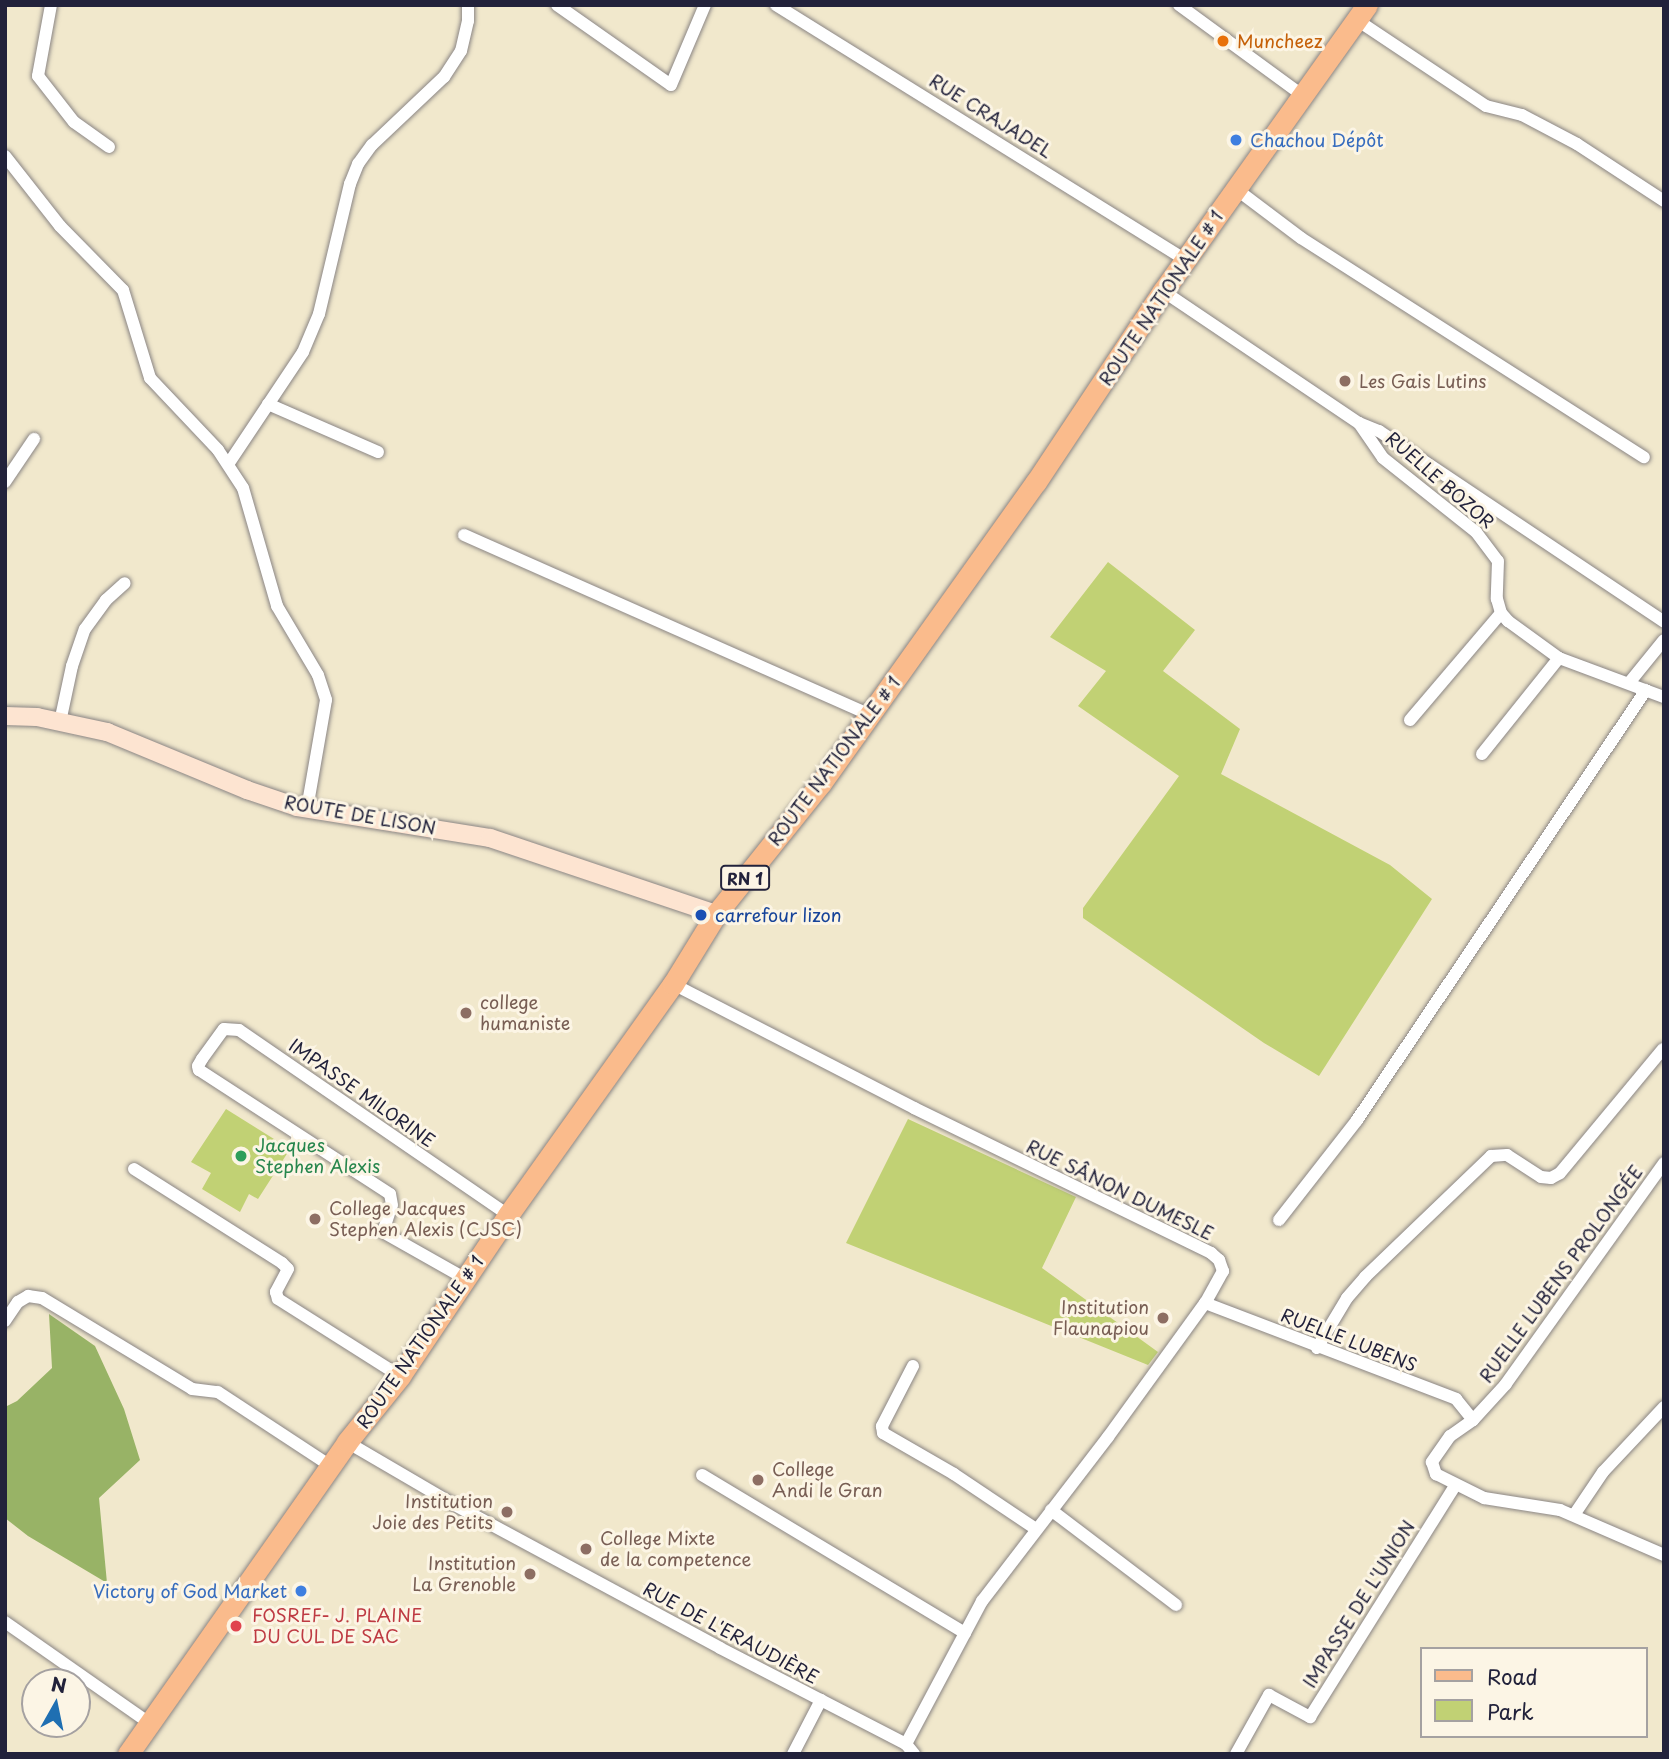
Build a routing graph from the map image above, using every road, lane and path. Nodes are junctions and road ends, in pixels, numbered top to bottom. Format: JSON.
{"nodes":[{"id":1,"x":51,"y":5,"type":"edge"},
{"id":2,"x":468,"y":5,"type":"edge"},
{"id":3,"x":557,"y":5,"type":"edge"},
{"id":4,"x":705,"y":5,"type":"edge"},
{"id":5,"x":776,"y":5,"type":"edge"},
{"id":6,"x":1179,"y":5,"type":"edge"},
{"id":7,"x":1362,"y":12,"type":"edge"},
{"id":8,"x":1302,"y":95,"type":"junction"},
{"id":9,"x":109,"y":147,"type":"dead end"},
{"id":10,"x":5,"y":156,"type":"edge"},
{"id":11,"x":1236,"y":189,"type":"junction"},
{"id":12,"x":1664,"y":201,"type":"edge"},
{"id":13,"x":1185,"y":260,"type":"junction"},
{"id":14,"x":1163,"y":290,"type":"junction"},
{"id":15,"x":268,"y":404,"type":"junction"},
{"id":16,"x":1359,"y":423,"type":"junction"},
{"id":17,"x":34,"y":439,"type":"dead end"},
{"id":18,"x":377,"y":452,"type":"dead end"},
{"id":19,"x":1644,"y":457,"type":"dead end"},
{"id":20,"x":229,"y":463,"type":"junction"},
{"id":21,"x":5,"y":482,"type":"edge"},
{"id":22,"x":464,"y":535,"type":"dead end"},
{"id":23,"x":125,"y":583,"type":"dead end"},
{"id":24,"x":1501,"y":613,"type":"junction"},
{"id":25,"x":1664,"y":622,"type":"edge"},
{"id":26,"x":1664,"y":640,"type":"edge"},
{"id":27,"x":1559,"y":658,"type":"junction"},
{"id":28,"x":1629,"y":683,"type":"junction"},
{"id":29,"x":1646,"y":690,"type":"junction"},
{"id":30,"x":1664,"y":697,"type":"edge"},
{"id":31,"x":870,"y":715,"type":"junction"},
{"id":32,"x":5,"y":716,"type":"edge"},
{"id":33,"x":1410,"y":720,"type":"dead end"},
{"id":34,"x":60,"y":722,"type":"junction"},
{"id":35,"x":1482,"y":754,"type":"dead end"},
{"id":36,"x":307,"y":809,"type":"junction"},
{"id":37,"x":716,"y":914,"type":"junction"},
{"id":38,"x":673,"y":984,"type":"junction"},
{"id":39,"x":1663,"y":1049,"type":"edge"},
{"id":40,"x":1664,"y":1163,"type":"edge"},
{"id":41,"x":134,"y":1169,"type":"dead end"},
{"id":42,"x":508,"y":1215,"type":"junction"},
{"id":43,"x":1279,"y":1220,"type":"dead end"},
{"id":44,"x":466,"y":1279,"type":"junction"},
{"id":45,"x":1205,"y":1303,"type":"junction"},
{"id":46,"x":5,"y":1321,"type":"edge"},
{"id":47,"x":1317,"y":1348,"type":"junction"},
{"id":48,"x":913,"y":1366,"type":"dead end"},
{"id":49,"x":400,"y":1376,"type":"junction"},
{"id":50,"x":1664,"y":1407,"type":"edge"},
{"id":51,"x":1473,"y":1420,"type":"junction"},
{"id":52,"x":347,"y":1442,"type":"junction"},
{"id":53,"x":332,"y":1467,"type":"junction"},
{"id":54,"x":702,"y":1475,"type":"dead end"},
{"id":55,"x":1455,"y":1486,"type":"junction"},
{"id":56,"x":1051,"y":1510,"type":"junction"},
{"id":57,"x":1574,"y":1515,"type":"junction"},
{"id":58,"x":1036,"y":1529,"type":"junction"},
{"id":59,"x":1664,"y":1555,"type":"edge"},
{"id":60,"x":1176,"y":1605,"type":"dead end"},
{"id":61,"x":5,"y":1622,"type":"edge"},
{"id":62,"x":965,"y":1633,"type":"junction"},
{"id":63,"x":821,"y":1700,"type":"junction"},
{"id":64,"x":149,"y":1723,"type":"junction"},
{"id":65,"x":910,"y":1749,"type":"edge"},
{"id":66,"x":128,"y":1754,"type":"edge"},
{"id":67,"x":793,"y":1754,"type":"edge"},
{"id":68,"x":1236,"y":1754,"type":"edge"}],
"edges":[{"from":1,"to":9,"type":"street"},
{"from":2,"to":15,"type":"street"},
{"from":3,"to":4,"type":"street"},
{"from":5,"to":13,"type":"street","name":"RUE CRAJADEL"},
{"from":6,"to":8,"type":"street"},
{"from":7,"to":8,"type":"main road","name":"ROUTE NATIONALE # 1","number":"RN 1"},
{"from":7,"to":12,"type":"street"},
{"from":8,"to":11,"type":"main road","name":"ROUTE NATIONALE # 1","number":"RN 1"},
{"from":10,"to":20,"type":"street"},
{"from":11,"to":13,"type":"main road","name":"ROUTE NATIONALE # 1","number":"RN 1"},
{"from":11,"to":19,"type":"street"},
{"from":13,"to":14,"type":"main road","name":"ROUTE NATIONALE # 1","number":"RN 1"},
{"from":14,"to":16,"type":"street","name":"RUELLE BOZOR"},
{"from":14,"to":31,"type":"main road","name":"ROUTE NATIONALE # 1","number":"RN 1"},
{"from":15,"to":18,"type":"street"},
{"from":15,"to":20,"type":"street"},
{"from":16,"to":24,"type":"street","name":"RUELLE BOZOR"},
{"from":16,"to":25,"type":"street"},
{"from":17,"to":21,"type":"street"},
{"from":20,"to":36,"type":"street"},
{"from":22,"to":31,"type":"street"},
{"from":23,"to":34,"type":"street"},
{"from":24,"to":27,"type":"street"},
{"from":24,"to":33,"type":"street"},
{"from":26,"to":28,"type":"street"},
{"from":27,"to":28,"type":"street"},
{"from":27,"to":35,"type":"street"},
{"from":28,"to":29,"type":"street"},
{"from":29,"to":30,"type":"street"},
{"from":29,"to":43,"type":"street"},
{"from":31,"to":37,"type":"main road","name":"ROUTE NATIONALE # 1","number":"RN 1"},
{"from":32,"to":34,"type":"street","name":"ROUTE DE LISON"},
{"from":34,"to":36,"type":"street","name":"ROUTE DE LISON"},
{"from":36,"to":37,"type":"street","name":"ROUTE DE LISON"},
{"from":37,"to":38,"type":"main road","name":"ROUTE NATIONALE # 1","number":"RN 1"},
{"from":38,"to":42,"type":"main road","name":"ROUTE NATIONALE # 1","number":"RN 1"},
{"from":38,"to":45,"type":"street","name":"RUE SÂNON DUMESLE"},
{"from":39,"to":47,"type":"street"},
{"from":40,"to":51,"type":"street","name":"RUELLE LUBENS PROLONGÉE"},
{"from":41,"to":49,"type":"street"},
{"from":42,"to":44,"type":"main road","name":"ROUTE NATIONALE # 1","number":"RN 1"},
{"from":42,"to":44,"type":"street","name":"IMPASSE MILORINE"},
{"from":44,"to":49,"type":"main road","name":"ROUTE NATIONALE # 1","number":"RN 1"},
{"from":45,"to":47,"type":"street","name":"RUELLE LUBENS"},
{"from":45,"to":56,"type":"street","name":"RUE SÂNON DUMESLE"},
{"from":46,"to":53,"type":"street"},
{"from":47,"to":51,"type":"street","name":"RUELLE LUBENS"},
{"from":48,"to":58,"type":"street"},
{"from":49,"to":52,"type":"main road","name":"ROUTE NATIONALE # 1","number":"RN 1"},
{"from":50,"to":57,"type":"street"},
{"from":51,"to":55,"type":"street","name":"RUELLE LUBENS PROLONGÉE"},
{"from":52,"to":53,"type":"main road","name":"ROUTE NATIONALE # 1","number":"RN 1"},
{"from":52,"to":63,"type":"street","name":"RUE DE L'ERAUDIÈRE"},
{"from":53,"to":64,"type":"main road","name":"ROUTE NATIONALE # 1","number":"RN 1"},
{"from":54,"to":62,"type":"street"},
{"from":55,"to":57,"type":"street","name":"RUELLE LUBENS PROLONGÉE"},
{"from":55,"to":68,"type":"street","name":"IMPASSE DE L'UNION"},
{"from":56,"to":58,"type":"street","name":"RUE SÂNON DUMESLE"},
{"from":56,"to":60,"type":"street"},
{"from":57,"to":59,"type":"street","name":"RUELLE LUBENS PROLONGÉE"},
{"from":58,"to":62,"type":"street","name":"RUE SÂNON DUMESLE"},
{"from":61,"to":64,"type":"street"},
{"from":62,"to":65,"type":"street","name":"RUE SÂNON DUMESLE"},
{"from":63,"to":65,"type":"street","name":"RUE DE L'ERAUDIÈRE"},
{"from":63,"to":67,"type":"street"},
{"from":64,"to":66,"type":"main road","name":"ROUTE NATIONALE # 1","number":"RN 1"}]}
